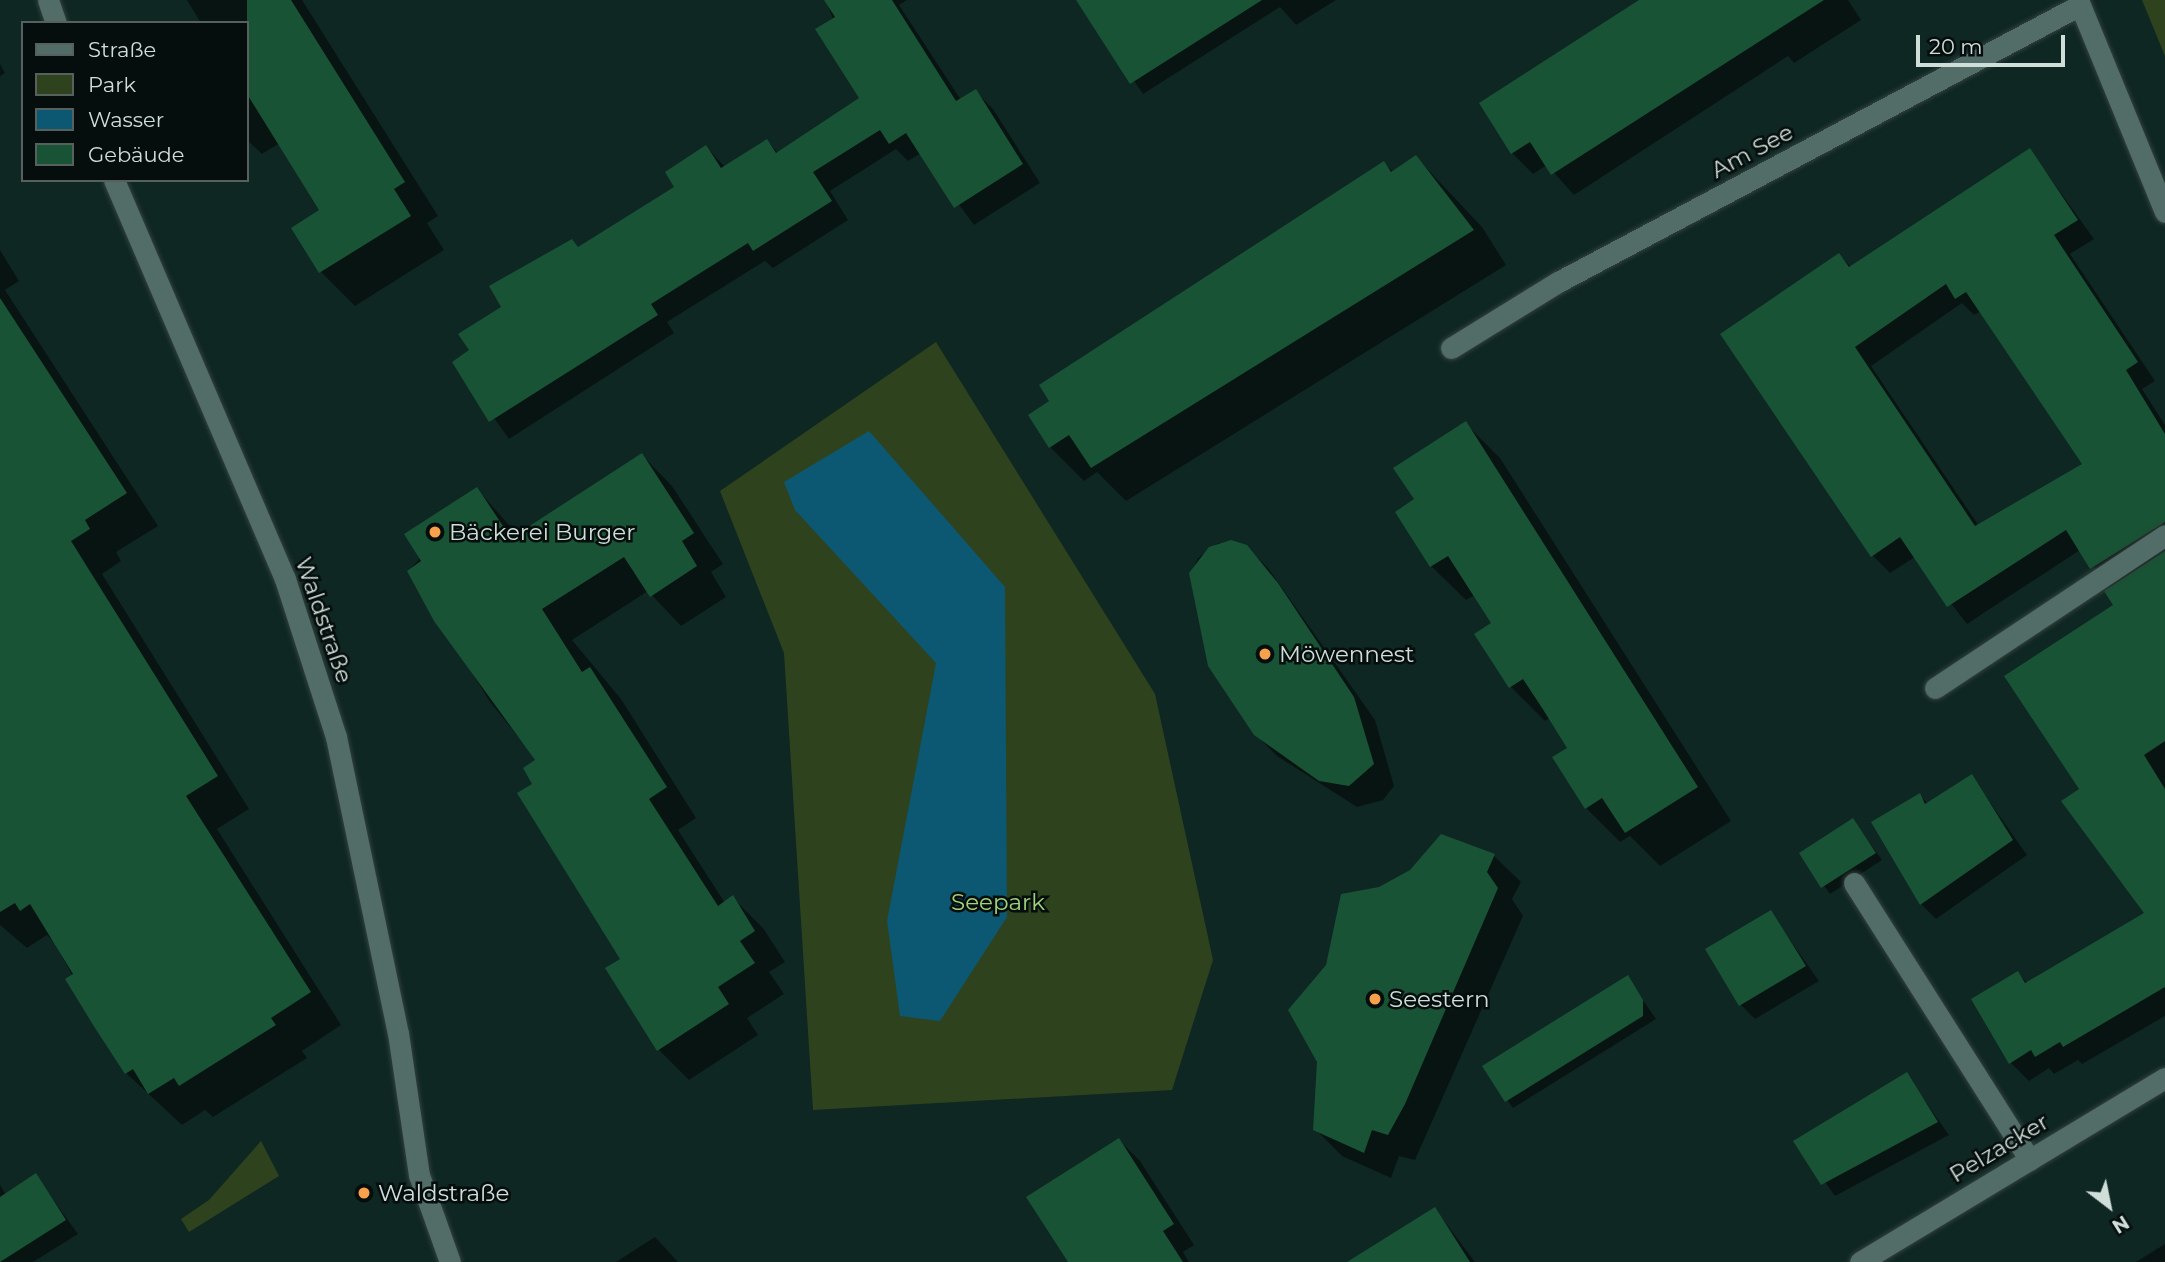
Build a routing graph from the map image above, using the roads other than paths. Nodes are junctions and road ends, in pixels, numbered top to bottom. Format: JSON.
{"nodes":[{"id":1,"x":48,"y":0,"type":"edge"},
{"id":2,"x":2079,"y":3,"type":"edge"},
{"id":3,"x":55,"y":21,"type":"edge"},
{"id":4,"x":115,"y":182,"type":"edge"},
{"id":5,"x":2165,"y":212,"type":"edge"},
{"id":6,"x":1451,"y":348,"type":"dead end"},
{"id":7,"x":2165,"y":535,"type":"edge"},
{"id":8,"x":1935,"y":688,"type":"dead end"},
{"id":9,"x":1854,"y":884,"type":"dead end"},
{"id":10,"x":2165,"y":1078,"type":"edge"},
{"id":11,"x":2030,"y":1160,"type":"junction"},
{"id":12,"x":450,"y":1262,"type":"edge"},
{"id":13,"x":1860,"y":1262,"type":"edge"}],
"edges":[{"from":1,"to":3,"type":"street"},
{"from":2,"to":5,"type":"street"},
{"from":2,"to":6,"type":"street","name":"Am See"},
{"from":4,"to":12,"type":"street","name":"Waldstraße"},
{"from":7,"to":8,"type":"street"},
{"from":9,"to":11,"type":"street"},
{"from":10,"to":11,"type":"street","name":"Pelzacker"},
{"from":11,"to":13,"type":"street","name":"Pelzacker"}]}
